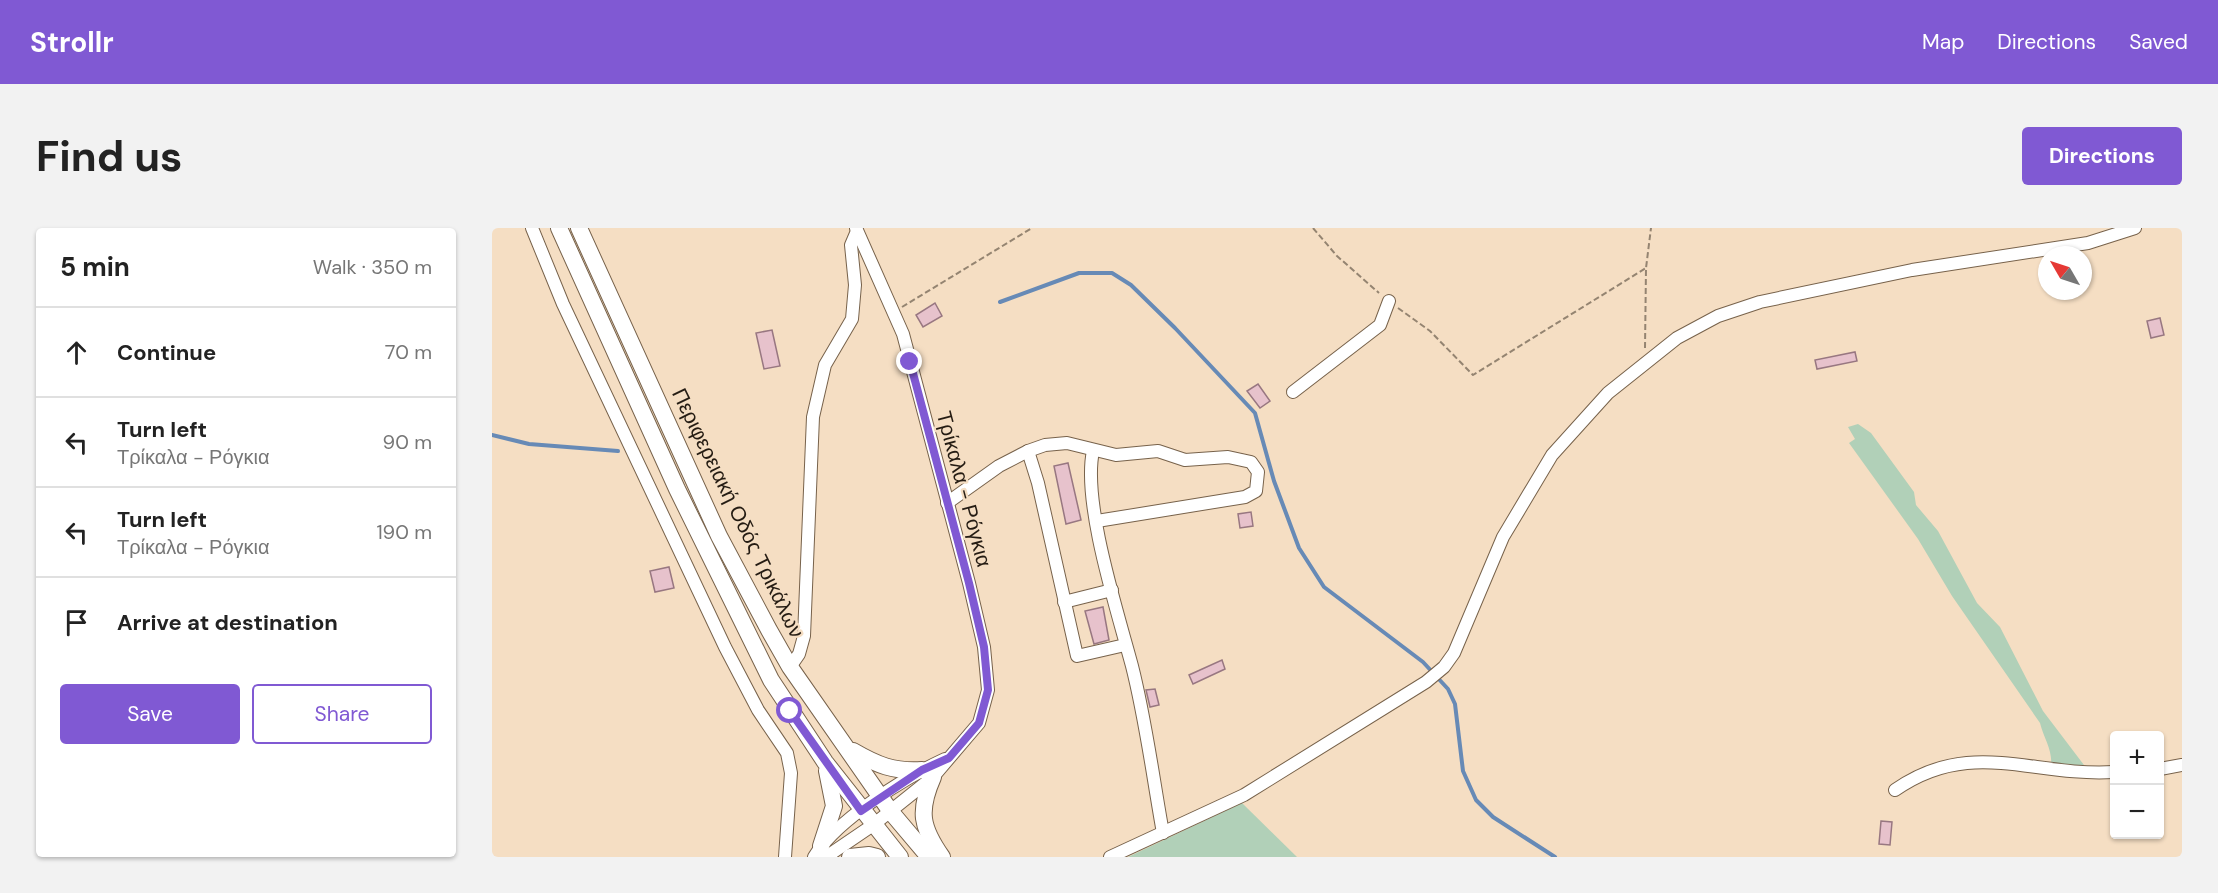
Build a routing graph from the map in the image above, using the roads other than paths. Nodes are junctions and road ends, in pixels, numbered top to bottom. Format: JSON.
{"nodes":[{"id":1,"x":532,"y":228,"type":"edge"},
{"id":2,"x":559,"y":228,"type":"edge"},
{"id":3,"x":579,"y":228,"type":"edge"},
{"id":4,"x":2135,"y":228,"type":"edge"},
{"id":5,"x":856,"y":229,"type":"edge"},
{"id":6,"x":1389,"y":302,"type":"dead end"},
{"id":7,"x":1293,"y":392,"type":"dead end"},
{"id":8,"x":1028,"y":451,"type":"junction"},
{"id":9,"x":1093,"y":452,"type":"junction"},
{"id":10,"x":947,"y":502,"type":"junction"},
{"id":11,"x":1097,"y":522,"type":"junction"},
{"id":12,"x":1112,"y":590,"type":"junction"},
{"id":13,"x":1064,"y":602,"type":"junction"},
{"id":14,"x":1125,"y":645,"type":"junction"},
{"id":15,"x":790,"y":667,"type":"junction"},
{"id":16,"x":847,"y":747,"type":"junction"},
{"id":17,"x":825,"y":762,"type":"junction"},
{"id":18,"x":2182,"y":765,"type":"edge"},
{"id":19,"x":2164,"y":768,"type":"edge"},
{"id":20,"x":2110,"y":772,"type":"edge"},
{"id":21,"x":928,"y":773,"type":"junction"},
{"id":22,"x":1894,"y":790,"type":"dead end"},
{"id":23,"x":880,"y":797,"type":"junction"},
{"id":24,"x":861,"y":811,"type":"junction"},
{"id":25,"x":891,"y":812,"type":"junction"},
{"id":26,"x":873,"y":825,"type":"junction"},
{"id":27,"x":1163,"y":833,"type":"junction"},
{"id":28,"x":820,"y":853,"type":"edge"},
{"id":29,"x":787,"y":855,"type":"edge"},
{"id":30,"x":850,"y":857,"type":"edge"},
{"id":31,"x":878,"y":857,"type":"edge"},
{"id":32,"x":900,"y":857,"type":"edge"},
{"id":33,"x":929,"y":857,"type":"edge"},
{"id":34,"x":942,"y":857,"type":"edge"},
{"id":35,"x":1110,"y":857,"type":"edge"}],
"edges":[{"from":1,"to":29,"type":"street"},
{"from":2,"to":17,"type":"main road","name":"Περιφερειακή Οδός Τρικάλων"},
{"from":3,"to":15,"type":"main road","name":"Περιφερειακή Οδός Τρικάλων"},
{"from":4,"to":27,"type":"street"},
{"from":5,"to":10,"type":"street","name":"Τρίκαλα - Ρόγκια"},
{"from":5,"to":15,"type":"street"},
{"from":6,"to":7,"type":"street"},
{"from":8,"to":9,"type":"street"},
{"from":8,"to":10,"type":"street"},
{"from":8,"to":13,"type":"street"},
{"from":9,"to":11,"type":"street"},
{"from":9,"to":11,"type":"street"},
{"from":10,"to":21,"type":"street","name":"Τρίκαλα - Ρόγκια"},
{"from":11,"to":12,"type":"street"},
{"from":12,"to":13,"type":"street"},
{"from":12,"to":14,"type":"street"},
{"from":13,"to":14,"type":"street"},
{"from":14,"to":27,"type":"street"},
{"from":15,"to":16,"type":"main road","name":"Περιφερειακή Οδός Τρικάλων"},
{"from":16,"to":21,"type":"main road"},
{"from":16,"to":23,"type":"main road","name":"Περιφερειακή Οδός Τρικάλων"},
{"from":17,"to":24,"type":"main road","name":"Περιφερειακή Οδός Τρικάλων"},
{"from":17,"to":28,"type":"main road"},
{"from":18,"to":19,"type":"street"},
{"from":20,"to":22,"type":"street"},
{"from":21,"to":23,"type":"street","name":"Τρίκαλα - Ρόγκια"},
{"from":21,"to":25,"type":"street","name":"Τρίκαλα - Ρόγκια"},
{"from":21,"to":34,"type":"main road"},
{"from":23,"to":24,"type":"street","name":"Τρίκαλα - Ρόγκια"},
{"from":23,"to":25,"type":"main road","name":"Περιφερειακή Οδός Τρικάλων"},
{"from":24,"to":26,"type":"main road","name":"Περιφερειακή Οδός Τρικάλων"},
{"from":24,"to":28,"type":"street","name":"Τρίκαλα - Ρόγκια"},
{"from":25,"to":26,"type":"street","name":"Τρίκαλα - Ρόγκια"},
{"from":25,"to":33,"type":"main road","name":"Περιφερειακή Οδός Τρικάλων"},
{"from":26,"to":28,"type":"street","name":"Τρίκαλα - Ρόγκια"},
{"from":26,"to":32,"type":"main road","name":"Περιφερειακή Οδός Τρικάλων"},
{"from":27,"to":35,"type":"street"},
{"from":30,"to":31,"type":"main road"}]}
